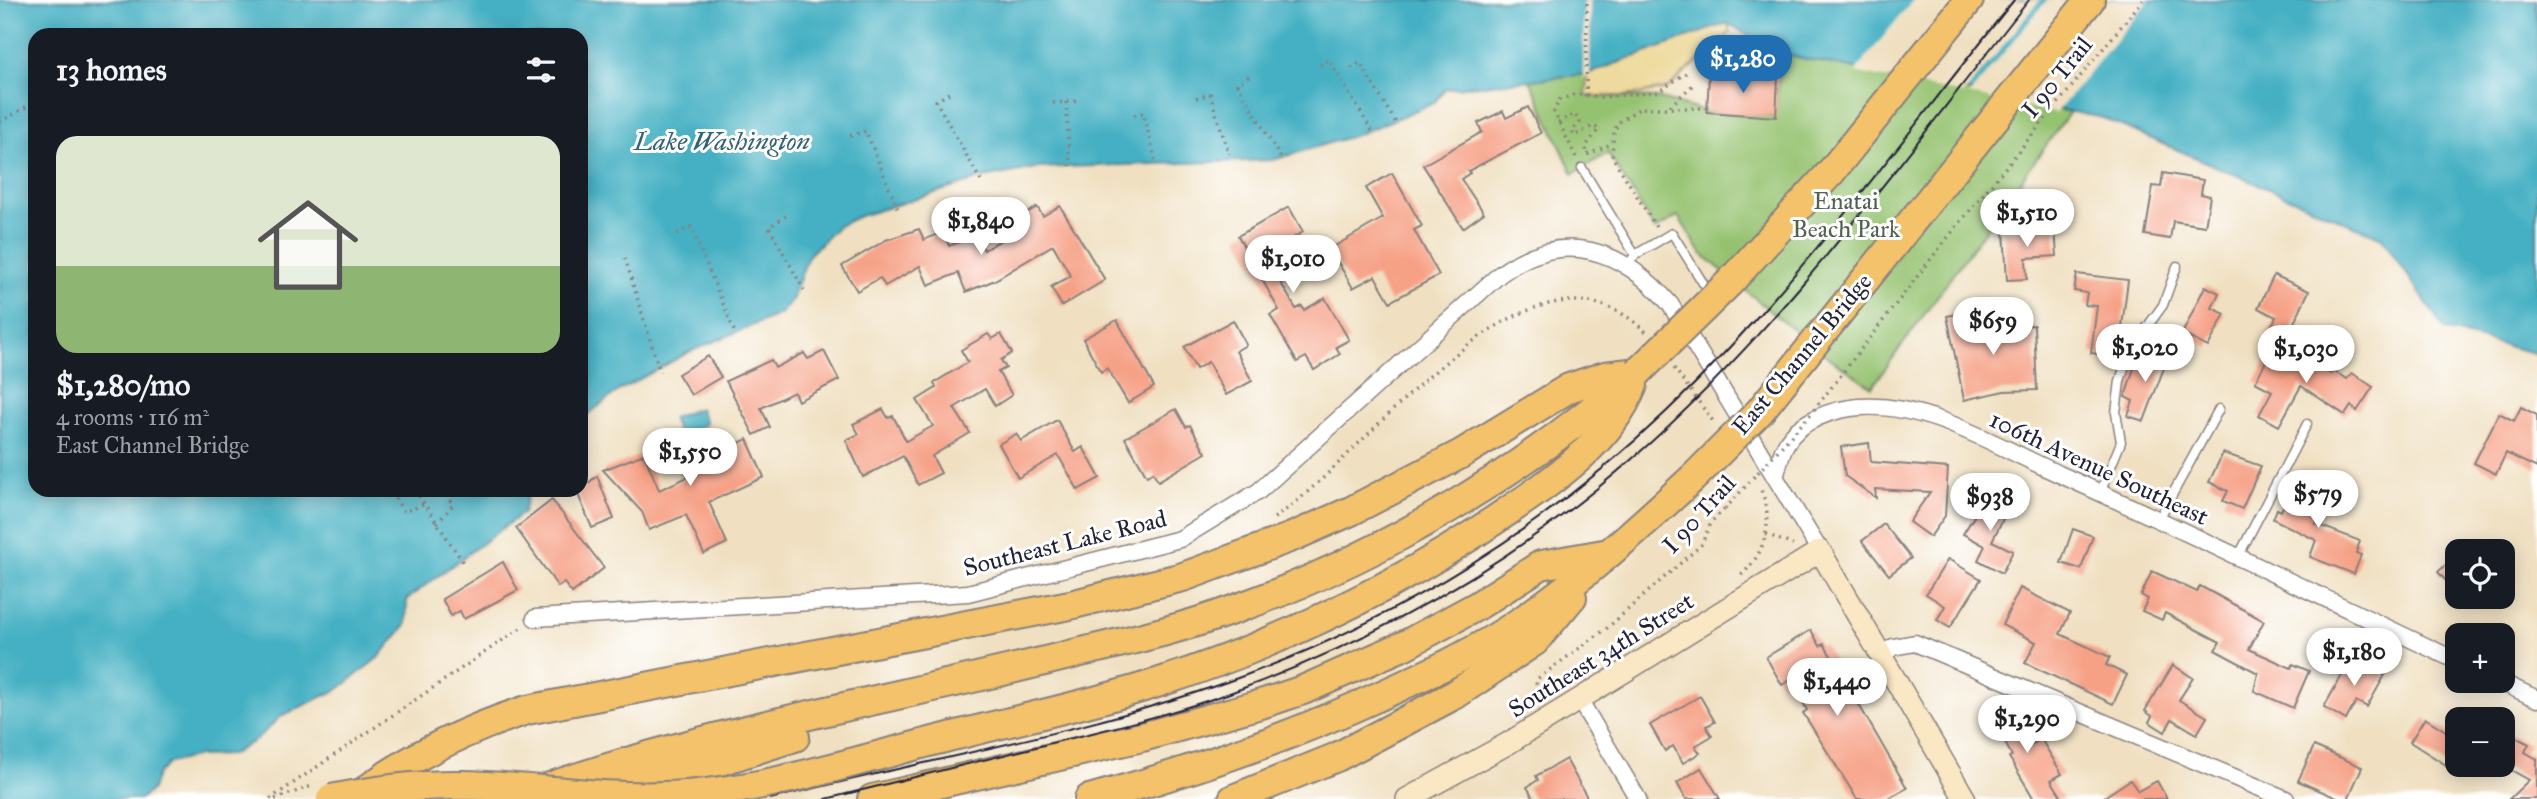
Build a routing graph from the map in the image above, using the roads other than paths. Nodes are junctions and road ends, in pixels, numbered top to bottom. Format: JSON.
{"nodes":[{"id":1,"x":1969,"y":0,"type":"edge"},
{"id":2,"x":2090,"y":0,"type":"edge"},
{"id":3,"x":1582,"y":168,"type":"road end"},
{"id":4,"x":1631,"y":260,"type":"junction"},
{"id":5,"x":2177,"y":266,"type":"dead end"},
{"id":6,"x":1703,"y":283,"type":"dead end"},
{"id":7,"x":1621,"y":385,"type":"junction"},
{"id":8,"x":2219,"y":409,"type":"dead end"},
{"id":9,"x":2307,"y":424,"type":"dead end"},
{"id":10,"x":1776,"y":474,"type":"junction"},
{"id":11,"x":2100,"y":493,"type":"junction"},
{"id":12,"x":2159,"y":519,"type":"junction"},
{"id":13,"x":1820,"y":551,"type":"junction"},
{"id":14,"x":1609,"y":554,"type":"junction"},
{"id":15,"x":2238,"y":557,"type":"junction"},
{"id":16,"x":535,"y":618,"type":"road end"},
{"id":17,"x":1882,"y":655,"type":"junction"},
{"id":18,"x":2445,"y":655,"type":"edge"},
{"id":19,"x":978,"y":678,"type":"junction"},
{"id":20,"x":2515,"y":689,"type":"edge"},
{"id":21,"x":1579,"y":699,"type":"junction"},
{"id":22,"x":2537,"y":699,"type":"edge"},
{"id":23,"x":331,"y":799,"type":"edge"},
{"id":24,"x":355,"y":799,"type":"edge"},
{"id":25,"x":517,"y":799,"type":"edge"},
{"id":26,"x":607,"y":799,"type":"edge"},
{"id":27,"x":872,"y":799,"type":"edge"},
{"id":28,"x":1088,"y":799,"type":"edge"},
{"id":29,"x":1233,"y":799,"type":"edge"},
{"id":30,"x":1407,"y":799,"type":"edge"},
{"id":31,"x":1638,"y":799,"type":"edge"},
{"id":32,"x":1965,"y":799,"type":"edge"},
{"id":33,"x":2286,"y":799,"type":"edge"}],
"edges":[{"from":1,"to":7,"type":"highway","bridge":true},
{"from":2,"to":14,"type":"highway","name":"East Channel Bridge","bridge":true},
{"from":3,"to":4,"type":"lane"},
{"from":4,"to":6,"type":"lane"},
{"from":4,"to":10,"type":"street"},
{"from":4,"to":16,"type":"street","name":"Southeast Lake Road"},
{"from":5,"to":11,"type":"lane"},
{"from":7,"to":19,"type":"highway"},
{"from":7,"to":23,"type":"highway","bridge":true},
{"from":7,"to":24,"type":"highway"},
{"from":8,"to":12,"type":"lane"},
{"from":9,"to":15,"type":"lane"},
{"from":10,"to":11,"type":"street","name":"106th Avenue Southeast"},
{"from":10,"to":13,"type":"street"},
{"from":11,"to":12,"type":"street","name":"106th Avenue Southeast"},
{"from":12,"to":15,"type":"street","name":"106th Avenue Southeast"},
{"from":13,"to":17,"type":"street"},
{"from":13,"to":21,"type":"street","name":"Southeast 34th Street"},
{"from":14,"to":27,"type":"highway"},
{"from":14,"to":28,"type":"highway"},
{"from":14,"to":29,"type":"highway"},
{"from":15,"to":18,"type":"street","name":"106th Avenue Southeast"},
{"from":17,"to":32,"type":"street"},
{"from":17,"to":33,"type":"street"},
{"from":19,"to":25,"type":"highway"},
{"from":19,"to":26,"type":"highway"},
{"from":20,"to":22,"type":"street"},
{"from":21,"to":30,"type":"street","name":"Southeast 34th Street"},
{"from":21,"to":31,"type":"street"}]}
